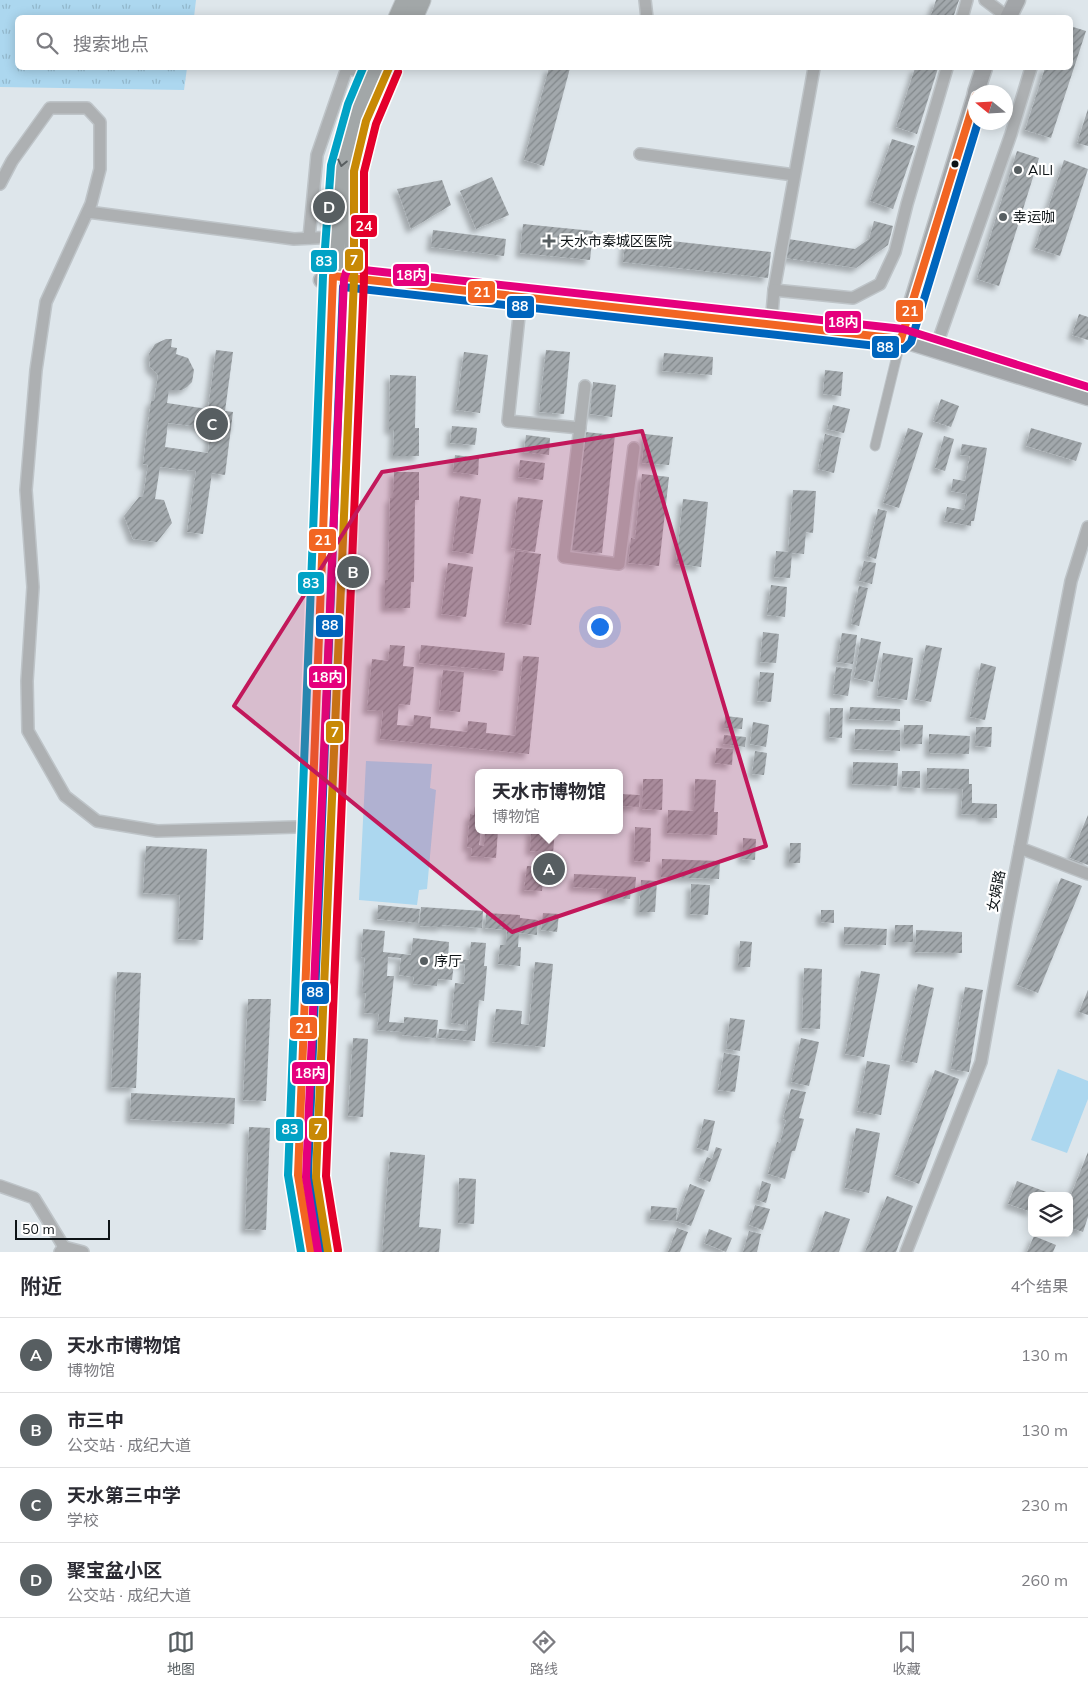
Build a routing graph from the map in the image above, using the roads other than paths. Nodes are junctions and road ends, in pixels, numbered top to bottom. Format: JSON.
{"nodes":[{"id":1,"x":406,"y":0,"type":"edge"},
{"id":2,"x":421,"y":0,"type":"edge"},
{"id":3,"x":645,"y":0,"type":"edge"},
{"id":4,"x":967,"y":0,"type":"edge"},
{"id":5,"x":985,"y":0,"type":"edge"},
{"id":6,"x":1017,"y":0,"type":"edge"},
{"id":7,"x":1003,"y":12,"type":"edge"},
{"id":8,"x":399,"y":15,"type":"edge"},
{"id":9,"x":414,"y":15,"type":"edge"},
{"id":10,"x":646,"y":15,"type":"edge"},
{"id":11,"x":963,"y":15,"type":"edge"},
{"id":12,"x":346,"y":70,"type":"edge"},
{"id":13,"x":378,"y":70,"type":"edge"},
{"id":14,"x":379,"y":70,"type":"edge"},
{"id":15,"x":814,"y":70,"type":"edge"},
{"id":16,"x":946,"y":70,"type":"edge"},
{"id":17,"x":983,"y":70,"type":"edge"},
{"id":18,"x":1031,"y":70,"type":"edge"},
{"id":19,"x":979,"y":85,"type":"edge"},
{"id":20,"x":968,"y":119,"type":"edge"},
{"id":21,"x":640,"y":154,"type":"dead end"},
{"id":22,"x":794,"y":175,"type":"junction"},
{"id":23,"x":0,"y":184,"type":"edge"},
{"id":24,"x":88,"y":212,"type":"junction"},
{"id":25,"x":336,"y":237,"type":"junction"},
{"id":26,"x":309,"y":238,"type":"junction"},
{"id":27,"x":328,"y":278,"type":"junction"},
{"id":28,"x":354,"y":279,"type":"junction"},
{"id":29,"x":774,"y":290,"type":"junction"},
{"id":30,"x":521,"y":297,"type":"junction"},
{"id":31,"x":771,"y":325,"type":"junction"},
{"id":32,"x":901,"y":339,"type":"junction"},
{"id":33,"x":936,"y":350,"type":"junction"},
{"id":34,"x":585,"y":386,"type":"dead end"},
{"id":35,"x":1088,"y":397,"type":"edge"},
{"id":36,"x":580,"y":428,"type":"junction"},
{"id":37,"x":875,"y":446,"type":"dead end"},
{"id":38,"x":634,"y":448,"type":"dead end"},
{"id":39,"x":1088,"y":527,"type":"edge"},
{"id":40,"x":296,"y":827,"type":"dead end"},
{"id":41,"x":1020,"y":848,"type":"junction"},
{"id":42,"x":1088,"y":874,"type":"edge"},
{"id":43,"x":0,"y":1186,"type":"edge"},
{"id":44,"x":62,"y":1250,"type":"edge"},
{"id":45,"x":83,"y":1252,"type":"edge"},
{"id":46,"x":310,"y":1252,"type":"edge"},
{"id":47,"x":328,"y":1252,"type":"edge"},
{"id":48,"x":906,"y":1252,"type":"edge"}],
"edges":[{"from":1,"to":8,"type":"highway"},
{"from":2,"to":9,"type":"highway"},
{"from":3,"to":10,"type":"street"},
{"from":4,"to":11,"type":"street"},
{"from":5,"to":7,"type":"street"},
{"from":6,"to":7,"type":"main road"},
{"from":12,"to":26,"type":"street"},
{"from":13,"to":25,"type":"highway","one_way":true},
{"from":14,"to":28,"type":"highway"},
{"from":15,"to":22,"type":"street"},
{"from":16,"to":29,"type":"street"},
{"from":17,"to":19,"type":"main road"},
{"from":18,"to":33,"type":"street"},
{"from":20,"to":32,"type":"main road"},
{"from":21,"to":22,"type":"street"},
{"from":22,"to":29,"type":"street"},
{"from":23,"to":24,"type":"street"},
{"from":24,"to":26,"type":"street"},
{"from":24,"to":40,"type":"street"},
{"from":25,"to":26,"type":"street"},
{"from":25,"to":27,"type":"highway"},
{"from":27,"to":28,"type":"main road"},
{"from":27,"to":46,"type":"highway"},
{"from":28,"to":30,"type":"main road"},
{"from":28,"to":47,"type":"highway"},
{"from":29,"to":31,"type":"street"},
{"from":30,"to":31,"type":"main road"},
{"from":30,"to":36,"type":"street"},
{"from":31,"to":32,"type":"main road"},
{"from":32,"to":33,"type":"main road"},
{"from":32,"to":37,"type":"street"},
{"from":33,"to":35,"type":"main road"},
{"from":34,"to":36,"type":"street"},
{"from":36,"to":38,"type":"street"},
{"from":39,"to":41,"type":"street","name":"女娲路"},
{"from":41,"to":42,"type":"street"},
{"from":41,"to":48,"type":"street","name":"女娲路"},
{"from":43,"to":44,"type":"street"},
{"from":44,"to":45,"type":"street"}]}
